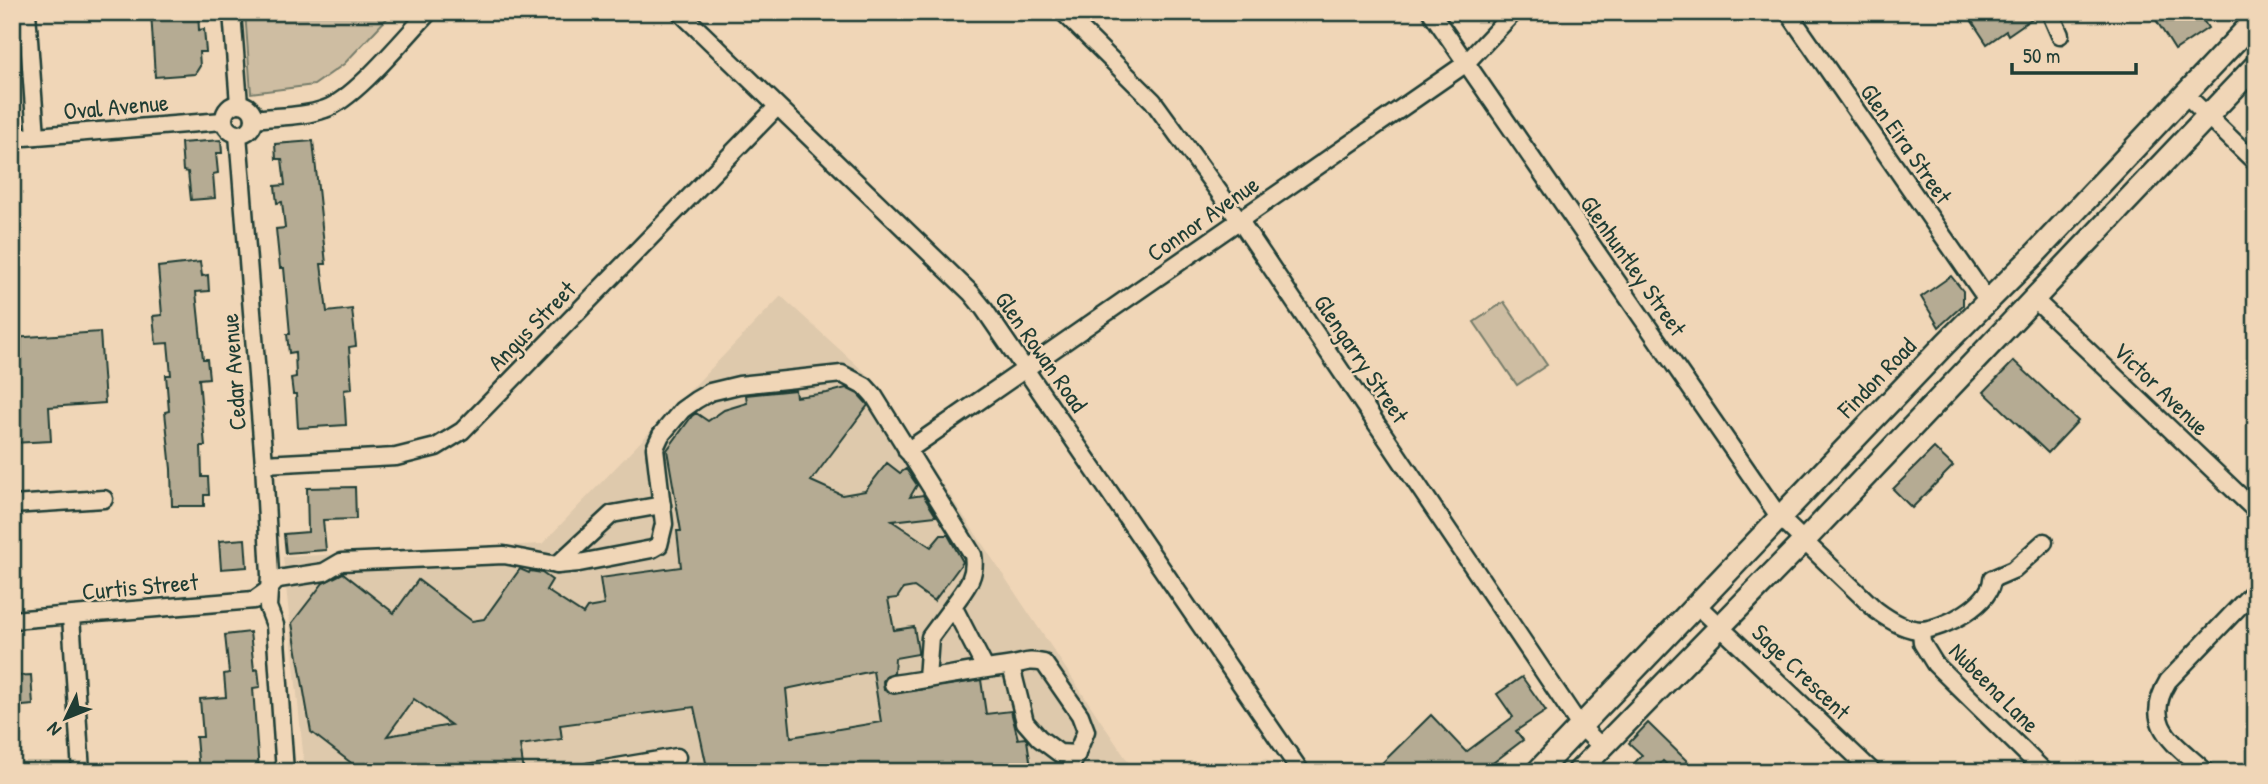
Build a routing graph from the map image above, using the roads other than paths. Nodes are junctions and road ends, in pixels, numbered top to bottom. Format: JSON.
{"nodes":[{"id":1,"x":27,"y":12,"type":"edge"},
{"id":2,"x":232,"y":12,"type":"edge"},
{"id":3,"x":429,"y":12,"type":"edge"},
{"id":4,"x":680,"y":12,"type":"edge"},
{"id":5,"x":1063,"y":12,"type":"edge"},
{"id":6,"x":1431,"y":12,"type":"edge"},
{"id":7,"x":1514,"y":12,"type":"edge"},
{"id":8,"x":1788,"y":12,"type":"edge"},
{"id":9,"x":2050,"y":12,"type":"edge"},
{"id":10,"x":2256,"y":19,"type":"edge"},
{"id":11,"x":2060,"y":35,"type":"dead end"},
{"id":12,"x":1465,"y":64,"type":"junction"},
{"id":13,"x":2256,"y":65,"type":"edge"},
{"id":14,"x":2185,"y":94,"type":"junction"},
{"id":15,"x":239,"y":104,"type":"junction"},
{"id":16,"x":776,"y":107,"type":"junction"},
{"id":17,"x":2207,"y":117,"type":"junction"},
{"id":18,"x":254,"y":118,"type":"junction"},
{"id":19,"x":223,"y":121,"type":"junction"},
{"id":20,"x":239,"y":134,"type":"junction"},
{"id":21,"x":36,"y":136,"type":"junction"},
{"id":22,"x":12,"y":138,"type":"edge"},
{"id":23,"x":2256,"y":163,"type":"edge"},
{"id":24,"x":1240,"y":221,"type":"junction"},
{"id":25,"x":2035,"y":300,"type":"junction"},
{"id":26,"x":1989,"y":301,"type":"junction"},
{"id":27,"x":1025,"y":369,"type":"junction"},
{"id":28,"x":907,"y":451,"type":"junction"},
{"id":29,"x":264,"y":464,"type":"junction"},
{"id":30,"x":104,"y":499,"type":"dead end"},
{"id":31,"x":12,"y":505,"type":"edge"},
{"id":32,"x":662,"y":505,"type":"junction"},
{"id":33,"x":2256,"y":511,"type":"edge"},
{"id":34,"x":1780,"y":518,"type":"junction"},
{"id":35,"x":1804,"y":541,"type":"junction"},
{"id":36,"x":2045,"y":542,"type":"dead end"},
{"id":37,"x":557,"y":565,"type":"junction"},
{"id":38,"x":2256,"y":589,"type":"edge"},
{"id":39,"x":268,"y":590,"type":"junction"},
{"id":40,"x":1697,"y":605,"type":"junction"},
{"id":41,"x":953,"y":606,"type":"junction"},
{"id":42,"x":71,"y":616,"type":"junction"},
{"id":43,"x":12,"y":620,"type":"edge"},
{"id":44,"x":1721,"y":627,"type":"junction"},
{"id":45,"x":1921,"y":630,"type":"junction"},
{"id":46,"x":1011,"y":666,"type":"junction"},
{"id":47,"x":985,"y":668,"type":"junction"},
{"id":48,"x":927,"y":680,"type":"junction"},
{"id":49,"x":893,"y":684,"type":"dead end"},
{"id":50,"x":1580,"y":726,"type":"junction"},
{"id":51,"x":1602,"y":747,"type":"junction"},
{"id":52,"x":1077,"y":754,"type":"junction"},
{"id":53,"x":677,"y":757,"type":"dead end"},
{"id":54,"x":81,"y":772,"type":"edge"},
{"id":55,"x":285,"y":772,"type":"edge"},
{"id":56,"x":588,"y":772,"type":"edge"},
{"id":57,"x":1069,"y":772,"type":"edge"},
{"id":58,"x":1301,"y":772,"type":"edge"},
{"id":59,"x":1537,"y":772,"type":"edge"},
{"id":60,"x":1578,"y":772,"type":"edge"},
{"id":61,"x":1873,"y":772,"type":"edge"},
{"id":62,"x":2045,"y":772,"type":"edge"},
{"id":63,"x":2206,"y":772,"type":"edge"}],
"edges":[{"from":1,"to":21,"type":"street"},
{"from":2,"to":15,"type":"street"},
{"from":3,"to":18,"type":"street"},
{"from":4,"to":16,"type":"street","name":"Glen Rowan Road"},
{"from":5,"to":24,"type":"street","name":"Glengarry Street"},
{"from":6,"to":12,"type":"street","name":"Glenhuntley Street"},
{"from":7,"to":12,"type":"street","name":"Connor Avenue"},
{"from":8,"to":26,"type":"street","name":"Glen Eira Street"},
{"from":9,"to":11,"type":"street"},
{"from":10,"to":14,"type":"main road","name":"Findon Road"},
{"from":12,"to":24,"type":"street","name":"Connor Avenue"},
{"from":12,"to":34,"type":"street","name":"Glenhuntley Street"},
{"from":13,"to":17,"type":"main road"},
{"from":14,"to":17,"type":"street"},
{"from":14,"to":26,"type":"main road","name":"Findon Road"},
{"from":15,"to":18,"type":"street"},
{"from":15,"to":19,"type":"street"},
{"from":16,"to":27,"type":"street","name":"Glen Rowan Road"},
{"from":16,"to":29,"type":"street","name":"Angus Street"},
{"from":17,"to":23,"type":"street"},
{"from":17,"to":25,"type":"main road"},
{"from":18,"to":20,"type":"street"},
{"from":19,"to":20,"type":"street"},
{"from":19,"to":21,"type":"street","name":"Oval Avenue"},
{"from":20,"to":29,"type":"street","name":"Cedar Avenue"},
{"from":21,"to":22,"type":"street","name":"Oval Avenue"},
{"from":24,"to":27,"type":"street","name":"Connor Avenue"},
{"from":24,"to":50,"type":"street","name":"Glengarry Street"},
{"from":25,"to":26,"type":"main road"},
{"from":25,"to":33,"type":"street","name":"Victor Avenue"},
{"from":25,"to":35,"type":"main road"},
{"from":26,"to":34,"type":"main road","name":"Findon Road"},
{"from":27,"to":28,"type":"street","name":"Connor Avenue"},
{"from":27,"to":58,"type":"street","name":"Glen Rowan Road"},
{"from":28,"to":32,"type":"street"},
{"from":28,"to":41,"type":"street"},
{"from":29,"to":39,"type":"street","name":"Cedar Avenue"},
{"from":30,"to":31,"type":"street"},
{"from":32,"to":37,"type":"street"},
{"from":32,"to":37,"type":"street","name":"Curtis Street"},
{"from":34,"to":35,"type":"street","name":"Glenhuntley Street"},
{"from":34,"to":40,"type":"main road","name":"Findon Road"},
{"from":35,"to":44,"type":"main road"},
{"from":35,"to":45,"type":"street","name":"Glenhuntley Street"},
{"from":36,"to":45,"type":"street"},
{"from":37,"to":39,"type":"street","name":"Curtis Street"},
{"from":38,"to":63,"type":"street"},
{"from":39,"to":42,"type":"street","name":"Curtis Street"},
{"from":39,"to":55,"type":"street","name":"Cedar Avenue"},
{"from":40,"to":44,"type":"street","name":"Sage Crescent"},
{"from":40,"to":50,"type":"main road","name":"Findon Road"},
{"from":41,"to":47,"type":"street"},
{"from":41,"to":48,"type":"street"},
{"from":42,"to":43,"type":"street","name":"Curtis Street"},
{"from":42,"to":54,"type":"street"},
{"from":44,"to":51,"type":"main road"},
{"from":44,"to":61,"type":"street","name":"Sage Crescent"},
{"from":45,"to":62,"type":"street","name":"Nubeena Lane"},
{"from":46,"to":47,"type":"street"},
{"from":46,"to":52,"type":"street"},
{"from":46,"to":52,"type":"street"},
{"from":47,"to":48,"type":"street"},
{"from":48,"to":49,"type":"street"},
{"from":50,"to":51,"type":"street","name":"Glengarry Street"},
{"from":50,"to":59,"type":"main road","name":"Findon Road"},
{"from":51,"to":60,"type":"main road"},
{"from":52,"to":57,"type":"street"},
{"from":53,"to":56,"type":"street"}]}
